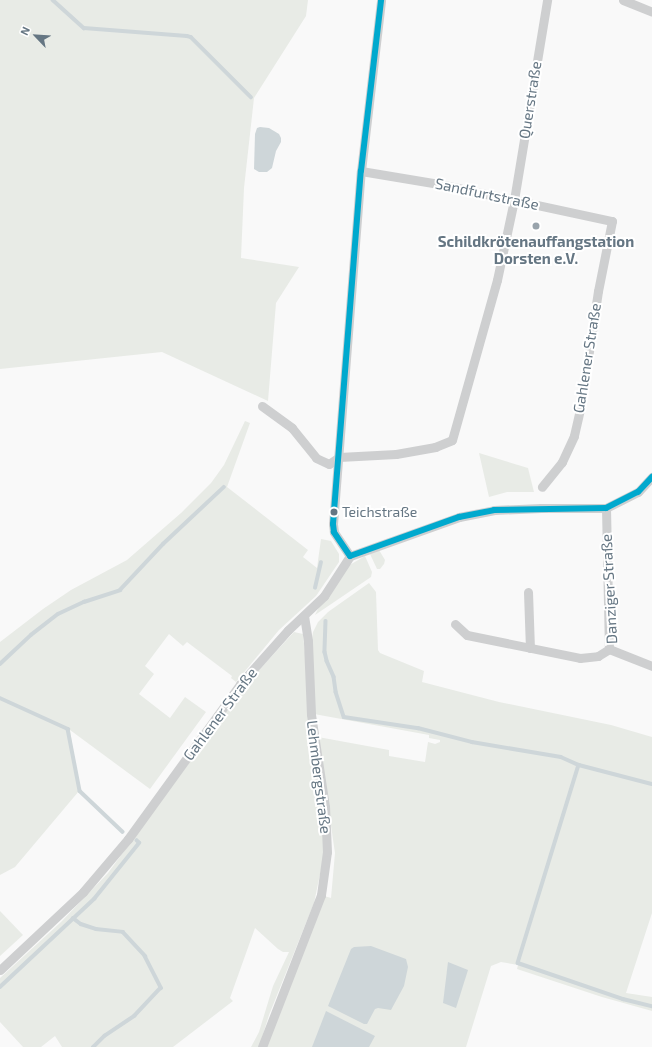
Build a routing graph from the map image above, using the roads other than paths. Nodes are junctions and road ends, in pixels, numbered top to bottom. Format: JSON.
{"nodes":[{"id":1,"x":381,"y":0,"type":"edge"},
{"id":2,"x":547,"y":0,"type":"edge"},
{"id":3,"x":623,"y":0,"type":"edge"},
{"id":4,"x":652,"y":12,"type":"edge"},
{"id":5,"x":361,"y":171,"type":"junction"},
{"id":6,"x":514,"y":200,"type":"junction"},
{"id":7,"x":612,"y":221,"type":"joint"},
{"id":8,"x":262,"y":406,"type":"dead end"},
{"id":9,"x":339,"y":457,"type":"junction"},
{"id":10,"x":652,"y":477,"type":"edge"},
{"id":11,"x":542,"y":487,"type":"dead end"},
{"id":12,"x":606,"y":508,"type":"junction"},
{"id":13,"x":350,"y":556,"type":"junction"},
{"id":14,"x":528,"y":592,"type":"dead end"},
{"id":15,"x":304,"y":616,"type":"junction"},
{"id":16,"x":455,"y":624,"type":"dead end"},
{"id":17,"x":530,"y":648,"type":"junction"},
{"id":18,"x":609,"y":649,"type":"junction"},
{"id":19,"x":652,"y":666,"type":"edge"},
{"id":20,"x":0,"y":970,"type":"edge"},
{"id":21,"x":262,"y":1047,"type":"edge"}],
"edges":[{"from":1,"to":5,"type":"street"},
{"from":2,"to":6,"type":"street","name":"Querstraße"},
{"from":3,"to":4,"type":"street"},
{"from":5,"to":6,"type":"street","name":"Sandfurtstraße"},
{"from":5,"to":9,"type":"street"},
{"from":6,"to":7,"type":"street","name":"Sandfurtstraße"},
{"from":6,"to":9,"type":"street"},
{"from":7,"to":11,"type":"street","name":"Gahlener Straße"},
{"from":8,"to":9,"type":"street"},
{"from":9,"to":13,"type":"street"},
{"from":10,"to":12,"type":"street"},
{"from":12,"to":13,"type":"street"},
{"from":12,"to":18,"type":"street","name":"Danziger Straße"},
{"from":13,"to":15,"type":"street","name":"Gahlener Straße"},
{"from":14,"to":17,"type":"street"},
{"from":15,"to":20,"type":"street","name":"Gahlener Straße"},
{"from":15,"to":21,"type":"street","name":"Lehmbergstraße"},
{"from":16,"to":17,"type":"street"},
{"from":17,"to":18,"type":"street"},
{"from":18,"to":19,"type":"street","name":"Danziger Straße"}]}
